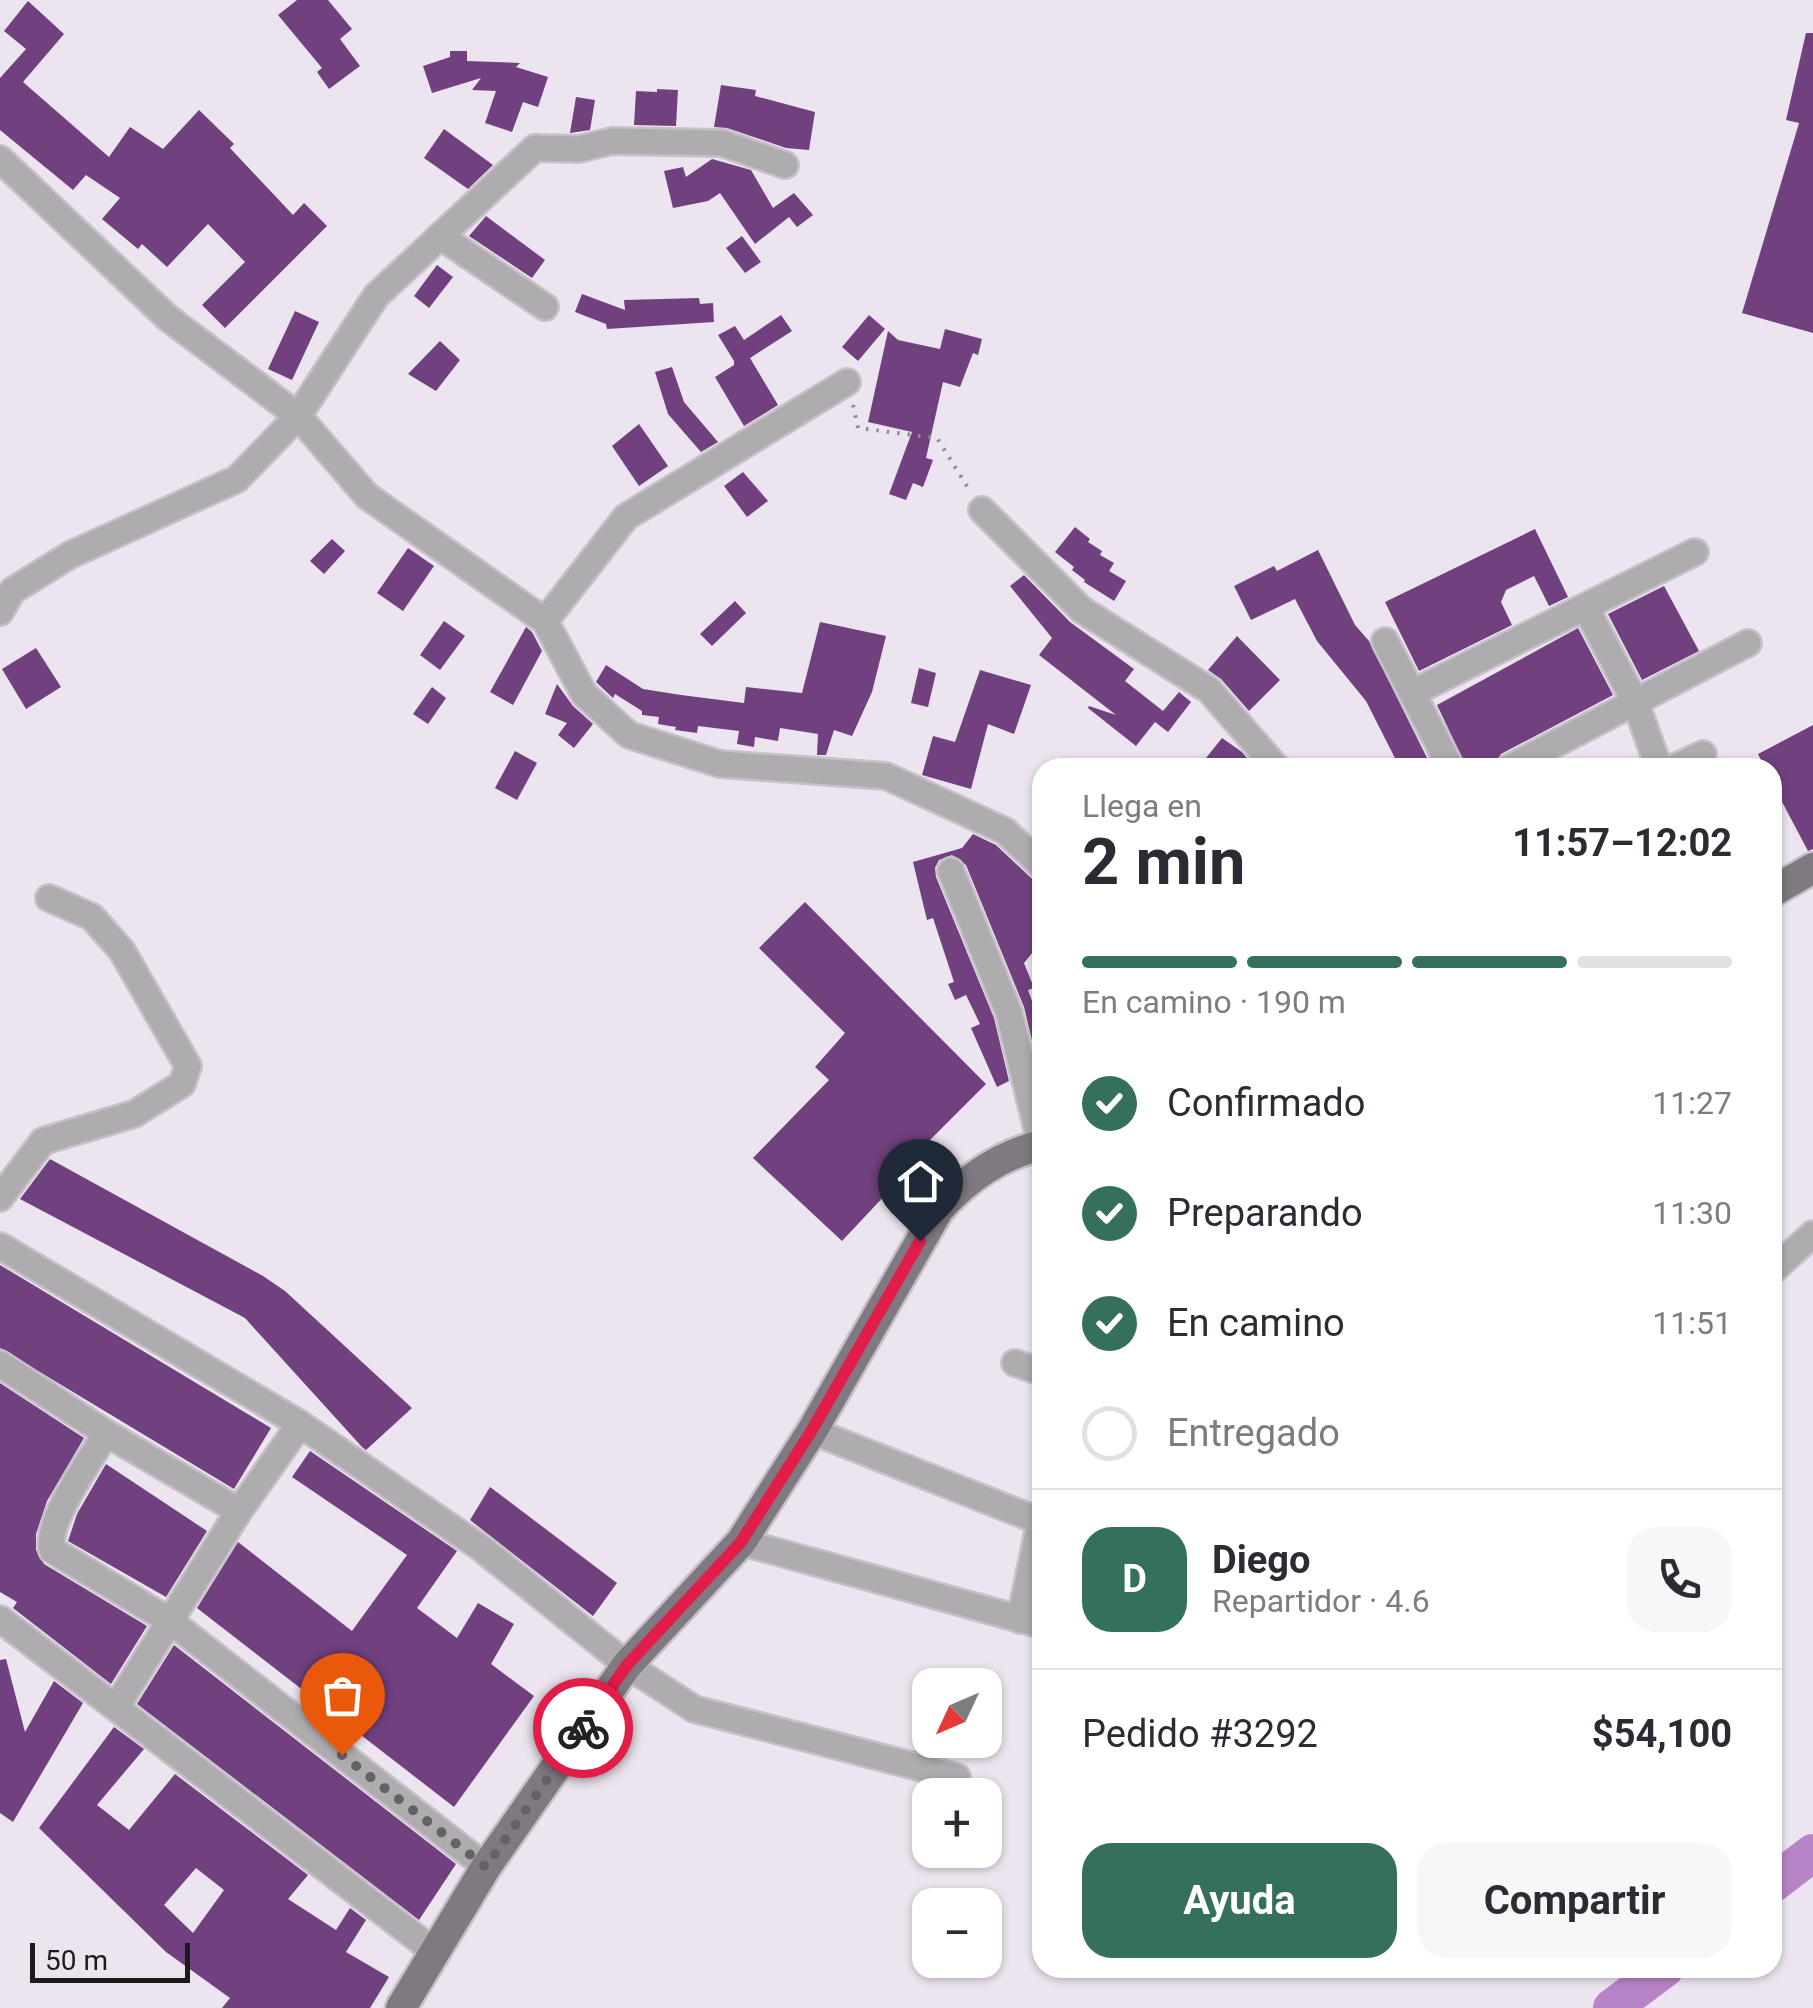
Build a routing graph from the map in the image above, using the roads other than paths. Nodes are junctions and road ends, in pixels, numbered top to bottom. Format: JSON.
{"nodes":[{"id":1,"x":0,"y":158,"type":"edge"},
{"id":2,"x":785,"y":165,"type":"dead end"},
{"id":3,"x":440,"y":236,"type":"junction"},
{"id":4,"x":545,"y":308,"type":"dead end"},
{"id":5,"x":846,"y":382,"type":"road end"},
{"id":6,"x":298,"y":416,"type":"junction"},
{"id":7,"x":982,"y":510,"type":"road end"},
{"id":8,"x":1695,"y":552,"type":"dead end"},
{"id":9,"x":1586,"y":608,"type":"junction"},
{"id":10,"x":0,"y":612,"type":"edge"},
{"id":11,"x":545,"y":620,"type":"junction"},
{"id":12,"x":1385,"y":641,"type":"dead end"},
{"id":13,"x":1748,"y":643,"type":"dead end"},
{"id":14,"x":1414,"y":692,"type":"junction"},
{"id":15,"x":1636,"y":704,"type":"junction"},
{"id":16,"x":1704,"y":754,"type":"dead end"},
{"id":17,"x":1268,"y":758,"type":"edge"},
{"id":18,"x":1446,"y":758,"type":"edge"},
{"id":19,"x":1529,"y":758,"type":"edge"},
{"id":20,"x":1655,"y":758,"type":"edge"},
{"id":21,"x":1695,"y":758,"type":"edge"},
{"id":22,"x":1032,"y":857,"type":"edge"},
{"id":23,"x":1813,"y":868,"type":"edge"},
{"id":24,"x":951,"y":871,"type":"dead end"},
{"id":25,"x":1782,"y":886,"type":"edge"},
{"id":26,"x":50,"y":898,"type":"dead end"},
{"id":27,"x":1032,"y":1105,"type":"edge"},
{"id":28,"x":1032,"y":1148,"type":"edge"},
{"id":29,"x":0,"y":1198,"type":"edge"},
{"id":30,"x":1813,"y":1234,"type":"edge"},
{"id":31,"x":0,"y":1246,"type":"edge"},
{"id":32,"x":1782,"y":1262,"type":"edge"},
{"id":33,"x":1015,"y":1363,"type":"dead end"},
{"id":34,"x":0,"y":1364,"type":"edge"},
{"id":35,"x":1032,"y":1369,"type":"edge"},
{"id":36,"x":300,"y":1424,"type":"junction"},
{"id":37,"x":812,"y":1430,"type":"junction"},
{"id":38,"x":106,"y":1433,"type":"junction"},
{"id":39,"x":239,"y":1511,"type":"junction"},
{"id":40,"x":1032,"y":1516,"type":"edge"},
{"id":41,"x":741,"y":1542,"type":"junction"},
{"id":42,"x":0,"y":1619,"type":"edge"},
{"id":43,"x":170,"y":1621,"type":"junction"},
{"id":44,"x":1031,"y":1622,"type":"edge"},
{"id":45,"x":627,"y":1665,"type":"junction"},
{"id":46,"x":116,"y":1707,"type":"junction"},
{"id":47,"x":957,"y":1777,"type":"dead end"},
{"id":48,"x":486,"y":1867,"type":"junction"},
{"id":49,"x":435,"y":1952,"type":"junction"},
{"id":50,"x":401,"y":2008,"type":"edge"}],
"edges":[{"from":1,"to":6,"type":"street"},
{"from":2,"to":3,"type":"street"},
{"from":3,"to":4,"type":"street"},
{"from":3,"to":6,"type":"street"},
{"from":5,"to":11,"type":"street"},
{"from":6,"to":10,"type":"street"},
{"from":6,"to":11,"type":"street"},
{"from":7,"to":17,"type":"street"},
{"from":8,"to":9,"type":"street"},
{"from":9,"to":14,"type":"street"},
{"from":9,"to":15,"type":"street"},
{"from":11,"to":22,"type":"street"},
{"from":12,"to":14,"type":"street"},
{"from":13,"to":15,"type":"street"},
{"from":14,"to":18,"type":"street"},
{"from":15,"to":19,"type":"street"},
{"from":15,"to":20,"type":"street"},
{"from":16,"to":21,"type":"street"},
{"from":23,"to":25,"type":"main road"},
{"from":24,"to":27,"type":"street"},
{"from":26,"to":29,"type":"street"},
{"from":28,"to":37,"type":"main road"},
{"from":30,"to":32,"type":"street"},
{"from":31,"to":36,"type":"street"},
{"from":33,"to":35,"type":"street"},
{"from":34,"to":38,"type":"street"},
{"from":36,"to":39,"type":"street"},
{"from":36,"to":45,"type":"street"},
{"from":37,"to":40,"type":"street"},
{"from":37,"to":41,"type":"main road"},
{"from":38,"to":39,"type":"street"},
{"from":38,"to":43,"type":"street"},
{"from":39,"to":43,"type":"street"},
{"from":41,"to":44,"type":"street"},
{"from":41,"to":45,"type":"main road"},
{"from":42,"to":46,"type":"street"},
{"from":43,"to":46,"type":"street"},
{"from":43,"to":48,"type":"street"},
{"from":45,"to":47,"type":"street"},
{"from":45,"to":48,"type":"main road"},
{"from":46,"to":49,"type":"street"},
{"from":48,"to":49,"type":"main road"},
{"from":49,"to":50,"type":"main road"}]}
